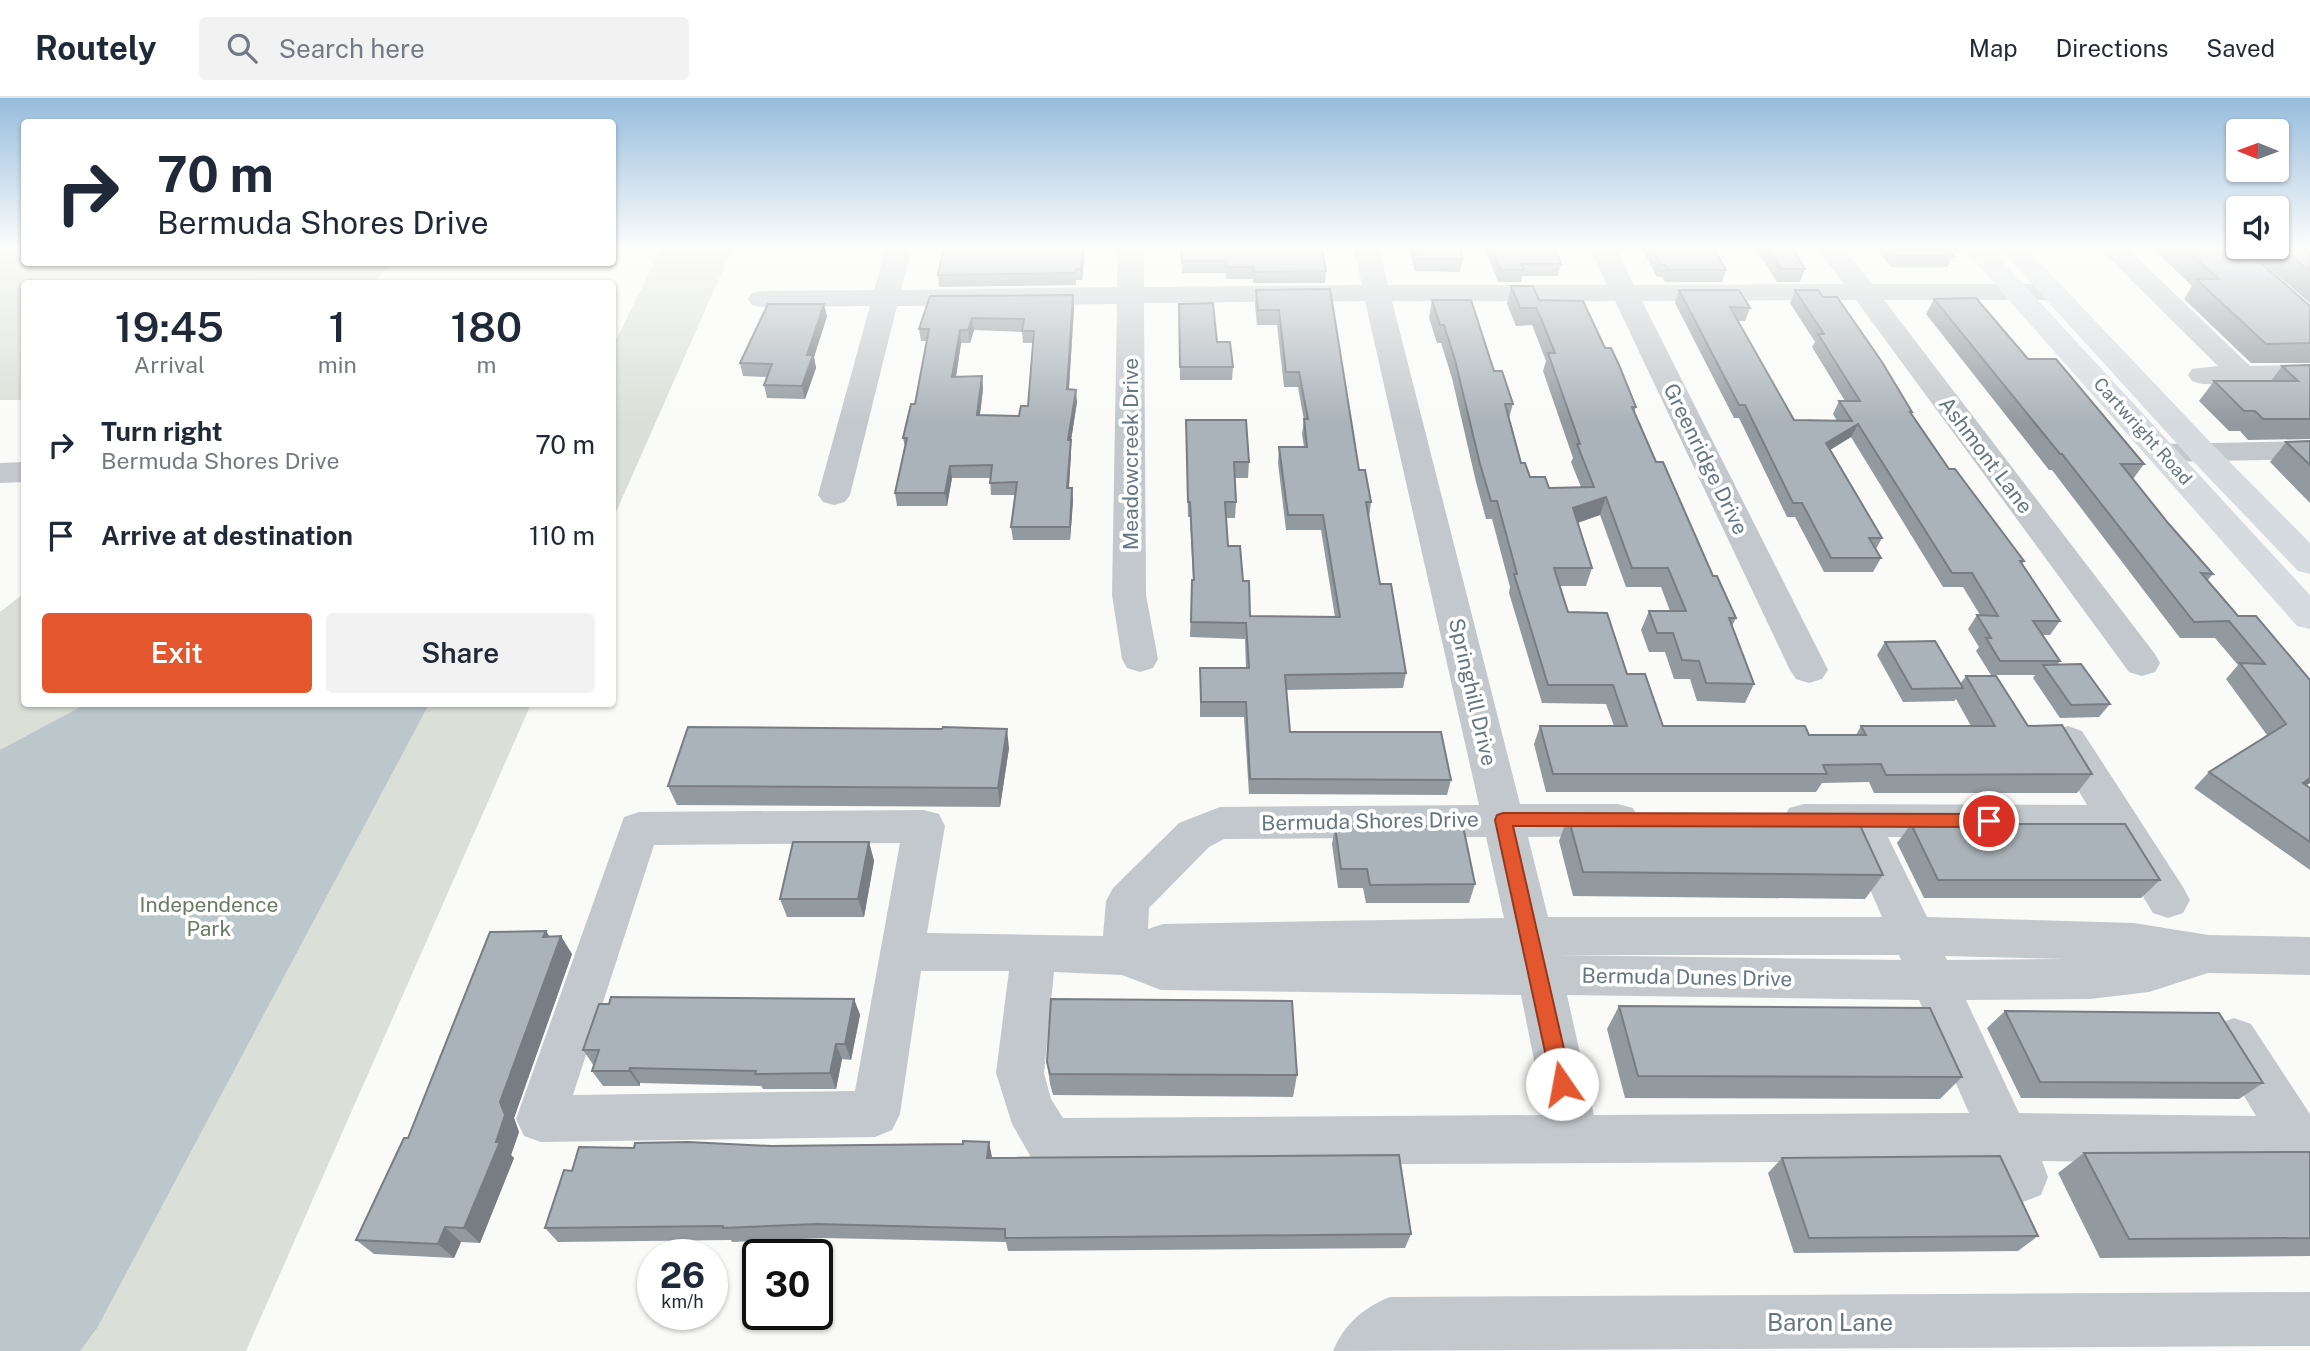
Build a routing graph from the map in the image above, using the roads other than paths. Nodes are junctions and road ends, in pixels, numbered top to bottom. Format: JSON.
{"nodes":[{"id":1,"x":883,"y":305,"type":"edge"},
{"id":2,"x":1131,"y":305,"type":"edge"},
{"id":3,"x":1380,"y":305,"type":"edge"},
{"id":4,"x":1631,"y":305,"type":"edge"},
{"id":5,"x":1873,"y":305,"type":"edge"},
{"id":6,"x":2027,"y":305,"type":"edge"},
{"id":7,"x":2066,"y":305,"type":"edge"},
{"id":8,"x":2171,"y":305,"type":"edge"},
{"id":9,"x":2202,"y":374,"type":"dead end"},
{"id":10,"x":2242,"y":374,"type":"junction"},
{"id":11,"x":2310,"y":374,"type":"edge"},
{"id":12,"x":2310,"y":450,"type":"edge"},
{"id":13,"x":2201,"y":451,"type":"junction"},
{"id":14,"x":2164,"y":453,"type":"junction"},
{"id":15,"x":21,"y":472,"type":"edge"},
{"id":16,"x":0,"y":473,"type":"edge"},
{"id":17,"x":834,"y":495,"type":"dead end"},
{"id":18,"x":2310,"y":563,"type":"edge"},
{"id":19,"x":2310,"y":617,"type":"edge"},
{"id":20,"x":1140,"y":659,"type":"dead end"},
{"id":21,"x":2142,"y":663,"type":"dead end"},
{"id":22,"x":1809,"y":670,"type":"dead end"},
{"id":23,"x":2068,"y":741,"type":"edge"},
{"id":24,"x":1503,"y":820,"type":"junction"},
{"id":25,"x":1654,"y":820,"type":"edge"},
{"id":26,"x":1764,"y":820,"type":"edge"},
{"id":27,"x":1860,"y":820,"type":"junction"},
{"id":28,"x":2118,"y":821,"type":"junction"},
{"id":29,"x":2168,"y":900,"type":"dead end"},
{"id":30,"x":1913,"y":936,"type":"junction"},
{"id":31,"x":902,"y":952,"type":"junction"},
{"id":32,"x":1034,"y":952,"type":"junction"},
{"id":33,"x":2208,"y":954,"type":"junction"},
{"id":34,"x":1123,"y":956,"type":"junction"},
{"id":35,"x":1534,"y":956,"type":"junction"},
{"id":36,"x":2310,"y":956,"type":"edge"},
{"id":37,"x":1933,"y":980,"type":"junction"},
{"id":38,"x":2227,"y":1029,"type":"edge"},
{"id":39,"x":1574,"y":1139,"type":"junction"},
{"id":40,"x":2304,"y":1150,"type":"edge"},
{"id":41,"x":2014,"y":1157,"type":"junction"},
{"id":42,"x":2310,"y":1319,"type":"edge"},
{"id":43,"x":1361,"y":1351,"type":"edge"}],
"edges":[{"from":1,"to":17,"type":"street"},
{"from":2,"to":20,"type":"street","name":"Meadowcreek Drive"},
{"from":3,"to":24,"type":"street","name":"Springhill Drive"},
{"from":4,"to":22,"type":"street","name":"Greenridge Drive"},
{"from":5,"to":21,"type":"street","name":"Ashmont Lane"},
{"from":6,"to":14,"type":"main road","name":"Cartwright Road"},
{"from":7,"to":13,"type":"main road","name":"Cartwright Road"},
{"from":8,"to":10,"type":"street"},
{"from":9,"to":10,"type":"street"},
{"from":10,"to":11,"type":"street"},
{"from":12,"to":13,"type":"street"},
{"from":13,"to":14,"type":"street"},
{"from":13,"to":18,"type":"main road","name":"Cartwright Road"},
{"from":14,"to":19,"type":"main road","name":"Cartwright Road"},
{"from":15,"to":16,"type":"street"},
{"from":23,"to":28,"type":"street"},
{"from":24,"to":25,"type":"street","name":"Bermuda Shores Drive"},
{"from":24,"to":34,"type":"street","name":"Bermuda Shores Drive"},
{"from":24,"to":35,"type":"street","name":"Springhill Drive"},
{"from":26,"to":27,"type":"street"},
{"from":27,"to":28,"type":"street"},
{"from":27,"to":30,"type":"street"},
{"from":28,"to":29,"type":"street"},
{"from":30,"to":33,"type":"street","name":"Bermuda Dunes Drive"},
{"from":30,"to":35,"type":"street","name":"Bermuda Dunes Drive"},
{"from":30,"to":37,"type":"street"},
{"from":31,"to":31,"type":"street"},
{"from":31,"to":32,"type":"street","name":"Bermuda Dunes Drive"},
{"from":32,"to":34,"type":"street","name":"Bermuda Dunes Drive"},
{"from":32,"to":39,"type":"street"},
{"from":33,"to":36,"type":"street","name":"Bermuda Dunes Drive"},
{"from":33,"to":37,"type":"street","name":"Bermuda Dunes Drive"},
{"from":34,"to":35,"type":"street","name":"Bermuda Dunes Drive"},
{"from":35,"to":37,"type":"street","name":"Bermuda Dunes Drive"},
{"from":35,"to":39,"type":"street","name":"Springhill Drive"},
{"from":37,"to":41,"type":"street"},
{"from":38,"to":40,"type":"street"},
{"from":39,"to":41,"type":"street"},
{"from":40,"to":41,"type":"street"},
{"from":42,"to":43,"type":"street","name":"Baron Lane"}]}
